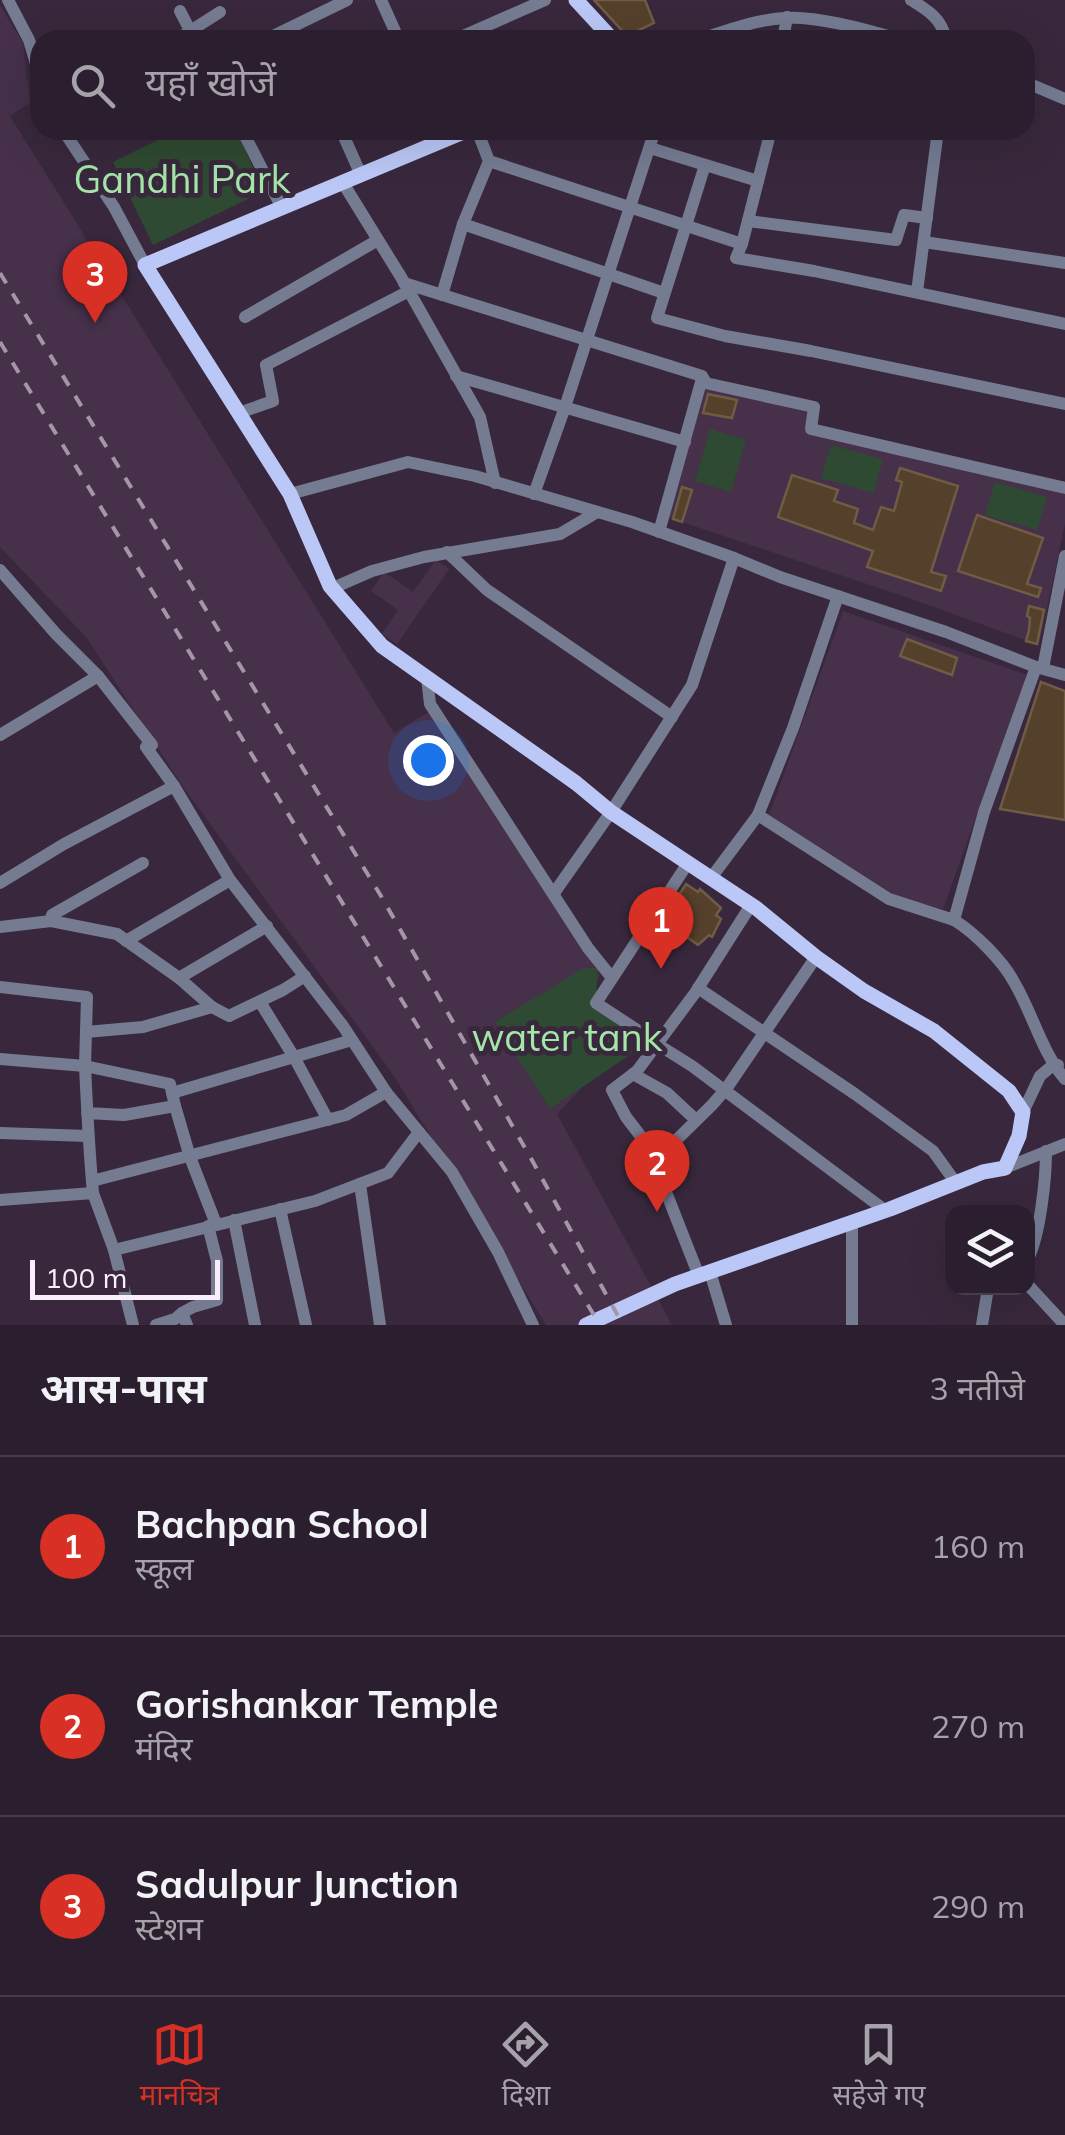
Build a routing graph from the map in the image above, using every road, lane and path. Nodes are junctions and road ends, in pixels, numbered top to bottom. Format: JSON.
{"nodes":[{"id":1,"x":8,"y":0,"type":"edge"},
{"id":2,"x":346,"y":0,"type":"edge"},
{"id":3,"x":381,"y":0,"type":"edge"},
{"id":4,"x":545,"y":0,"type":"edge"},
{"id":5,"x":576,"y":0,"type":"edge"},
{"id":6,"x":911,"y":0,"type":"edge"},
{"id":7,"x":180,"y":11,"type":"dead end"},
{"id":8,"x":220,"y":12,"type":"dead end"},
{"id":9,"x":787,"y":17,"type":"junction"},
{"id":10,"x":190,"y":30,"type":"edge"},
{"id":11,"x":198,"y":30,"type":"edge"},
{"id":12,"x":302,"y":30,"type":"edge"},
{"id":13,"x":394,"y":30,"type":"edge"},
{"id":14,"x":477,"y":30,"type":"edge"},
{"id":15,"x":604,"y":30,"type":"edge"},
{"id":16,"x":728,"y":30,"type":"edge"},
{"id":17,"x":785,"y":30,"type":"edge"},
{"id":18,"x":860,"y":30,"type":"edge"},
{"id":19,"x":944,"y":30,"type":"edge"},
{"id":20,"x":30,"y":43,"type":"edge"},
{"id":21,"x":1035,"y":86,"type":"edge"},
{"id":22,"x":1065,"y":99,"type":"edge"},
{"id":23,"x":70,"y":140,"type":"edge"},
{"id":24,"x":251,"y":140,"type":"edge"},
{"id":25,"x":345,"y":140,"type":"edge"},
{"id":26,"x":431,"y":140,"type":"edge"},
{"id":27,"x":481,"y":140,"type":"edge"},
{"id":28,"x":652,"y":140,"type":"edge"},
{"id":29,"x":768,"y":140,"type":"edge"},
{"id":30,"x":937,"y":140,"type":"edge"},
{"id":31,"x":650,"y":148,"type":"junction"},
{"id":32,"x":489,"y":161,"type":"junction"},
{"id":33,"x":705,"y":165,"type":"junction"},
{"id":34,"x":361,"y":175,"type":"junction"},
{"id":35,"x":758,"y":180,"type":"junction"},
{"id":36,"x":343,"y":182,"type":"junction"},
{"id":37,"x":282,"y":208,"type":"junction"},
{"id":38,"x":630,"y":208,"type":"junction"},
{"id":39,"x":927,"y":218,"type":"junction"},
{"id":40,"x":748,"y":221,"type":"junction"},
{"id":41,"x":463,"y":224,"type":"junction"},
{"id":42,"x":684,"y":226,"type":"junction"},
{"id":43,"x":378,"y":240,"type":"junction"},
{"id":44,"x":924,"y":242,"type":"junction"},
{"id":45,"x":742,"y":244,"type":"junction"},
{"id":46,"x":1065,"y":263,"type":"edge"},
{"id":47,"x":145,"y":264,"type":"junction"},
{"id":48,"x":608,"y":274,"type":"junction"},
{"id":49,"x":406,"y":287,"type":"junction"},
{"id":50,"x":917,"y":292,"type":"junction"},
{"id":51,"x":664,"y":293,"type":"junction"},
{"id":52,"x":442,"y":294,"type":"junction"},
{"id":53,"x":244,"y":317,"type":"dead end"},
{"id":54,"x":1065,"y":324,"type":"edge"},
{"id":55,"x":586,"y":340,"type":"junction"},
{"id":56,"x":456,"y":376,"type":"junction"},
{"id":57,"x":706,"y":384,"type":"junction"},
{"id":58,"x":1065,"y":404,"type":"edge"},
{"id":59,"x":565,"y":407,"type":"junction"},
{"id":60,"x":239,"y":413,"type":"junction"},
{"id":61,"x":685,"y":442,"type":"junction"},
{"id":62,"x":495,"y":482,"type":"junction"},
{"id":63,"x":1065,"y":488,"type":"edge"},
{"id":64,"x":290,"y":494,"type":"junction"},
{"id":65,"x":534,"y":494,"type":"junction"},
{"id":66,"x":597,"y":512,"type":"junction"},
{"id":67,"x":659,"y":532,"type":"junction"},
{"id":68,"x":447,"y":552,"type":"junction"},
{"id":69,"x":1065,"y":556,"type":"edge"},
{"id":70,"x":734,"y":558,"type":"junction"},
{"id":71,"x":0,"y":570,"type":"edge"},
{"id":72,"x":332,"y":588,"type":"junction"},
{"id":73,"x":838,"y":596,"type":"junction"},
{"id":74,"x":1040,"y":668,"type":"junction"},
{"id":75,"x":1065,"y":675,"type":"edge"},
{"id":76,"x":98,"y":676,"type":"junction"},
{"id":77,"x":426,"y":678,"type":"junction"},
{"id":78,"x":672,"y":717,"type":"junction"},
{"id":79,"x":0,"y":735,"type":"edge"},
{"id":80,"x":174,"y":786,"type":"junction"},
{"id":81,"x":611,"y":812,"type":"junction"},
{"id":82,"x":758,"y":815,"type":"junction"},
{"id":83,"x":688,"y":863,"type":"junction"},
{"id":84,"x":143,"y":864,"type":"dead end"},
{"id":85,"x":711,"y":878,"type":"junction"},
{"id":86,"x":230,"y":880,"type":"junction"},
{"id":87,"x":0,"y":883,"type":"edge"},
{"id":88,"x":554,"y":893,"type":"junction"},
{"id":89,"x":751,"y":905,"type":"junction"},
{"id":90,"x":954,"y":920,"type":"junction"},
{"id":91,"x":50,"y":921,"type":"junction"},
{"id":92,"x":267,"y":926,"type":"junction"},
{"id":93,"x":0,"y":928,"type":"edge"},
{"id":94,"x":126,"y":941,"type":"junction"},
{"id":95,"x":816,"y":957,"type":"junction"},
{"id":96,"x":305,"y":976,"type":"junction"},
{"id":97,"x":179,"y":978,"type":"junction"},
{"id":98,"x":612,"y":978,"type":"junction"},
{"id":99,"x":0,"y":987,"type":"edge"},
{"id":100,"x":698,"y":988,"type":"junction"},
{"id":101,"x":260,"y":1002,"type":"junction"},
{"id":102,"x":212,"y":1007,"type":"junction"},
{"id":103,"x":86,"y":1032,"type":"junction"},
{"id":104,"x":764,"y":1033,"type":"junction"},
{"id":105,"x":352,"y":1040,"type":"junction"},
{"id":106,"x":657,"y":1043,"type":"junction"},
{"id":107,"x":294,"y":1057,"type":"junction"},
{"id":108,"x":0,"y":1059,"type":"edge"},
{"id":109,"x":1059,"y":1065,"type":"edge"},
{"id":110,"x":86,"y":1066,"type":"junction"},
{"id":111,"x":632,"y":1074,"type":"junction"},
{"id":112,"x":1065,"y":1079,"type":"edge"},
{"id":113,"x":724,"y":1090,"type":"junction"},
{"id":114,"x":386,"y":1092,"type":"junction"},
{"id":115,"x":173,"y":1100,"type":"junction"},
{"id":116,"x":1023,"y":1112,"type":"junction"},
{"id":117,"x":87,"y":1113,"type":"junction"},
{"id":118,"x":328,"y":1120,"type":"junction"},
{"id":119,"x":696,"y":1120,"type":"junction"},
{"id":120,"x":419,"y":1132,"type":"junction"},
{"id":121,"x":0,"y":1133,"type":"edge"},
{"id":122,"x":88,"y":1136,"type":"junction"},
{"id":123,"x":1065,"y":1144,"type":"edge"},
{"id":124,"x":1046,"y":1152,"type":"junction"},
{"id":125,"x":190,"y":1157,"type":"junction"},
{"id":126,"x":657,"y":1158,"type":"junction"},
{"id":127,"x":1006,"y":1168,"type":"junction"},
{"id":128,"x":962,"y":1181,"type":"junction"},
{"id":129,"x":360,"y":1184,"type":"junction"},
{"id":130,"x":92,"y":1187,"type":"junction"},
{"id":131,"x":0,"y":1200,"type":"edge"},
{"id":132,"x":280,"y":1209,"type":"junction"},
{"id":133,"x":886,"y":1211,"type":"junction"},
{"id":134,"x":234,"y":1220,"type":"junction"},
{"id":135,"x":852,"y":1222,"type":"junction"},
{"id":136,"x":212,"y":1225,"type":"junction"},
{"id":137,"x":1035,"y":1240,"type":"edge"},
{"id":138,"x":114,"y":1250,"type":"junction"},
{"id":139,"x":704,"y":1274,"type":"junction"},
{"id":140,"x":1035,"y":1293,"type":"edge"},
{"id":141,"x":987,"y":1295,"type":"edge"},
{"id":142,"x":185,"y":1319,"type":"edge"},
{"id":143,"x":133,"y":1325,"type":"edge"},
{"id":144,"x":156,"y":1325,"type":"edge"},
{"id":145,"x":255,"y":1325,"type":"edge"},
{"id":146,"x":306,"y":1325,"type":"edge"},
{"id":147,"x":380,"y":1325,"type":"edge"},
{"id":148,"x":533,"y":1325,"type":"edge"},
{"id":149,"x":586,"y":1325,"type":"edge"},
{"id":150,"x":726,"y":1325,"type":"edge"},
{"id":151,"x":852,"y":1325,"type":"edge"},
{"id":152,"x":982,"y":1325,"type":"edge"},
{"id":153,"x":1065,"y":1325,"type":"edge"}],
"edges":[{"from":1,"to":20,"type":"street"},
{"from":2,"to":12,"type":"street"},
{"from":3,"to":13,"type":"street"},
{"from":4,"to":14,"type":"street"},
{"from":5,"to":15,"type":"main road"},
{"from":6,"to":19,"type":"street"},
{"from":7,"to":10,"type":"street"},
{"from":8,"to":11,"type":"street"},
{"from":9,"to":16,"type":"street"},
{"from":9,"to":17,"type":"street"},
{"from":9,"to":18,"type":"street"},
{"from":21,"to":22,"type":"street"},
{"from":23,"to":47,"type":"street"},
{"from":24,"to":37,"type":"street"},
{"from":25,"to":34,"type":"street"},
{"from":26,"to":34,"type":"main road"},
{"from":27,"to":32,"type":"street"},
{"from":28,"to":31,"type":"street"},
{"from":29,"to":35,"type":"street"},
{"from":30,"to":39,"type":"street"},
{"from":31,"to":33,"type":"street"},
{"from":31,"to":38,"type":"street"},
{"from":32,"to":38,"type":"street"},
{"from":32,"to":41,"type":"street"},
{"from":33,"to":35,"type":"street"},
{"from":33,"to":42,"type":"street"},
{"from":34,"to":36,"type":"main road"},
{"from":35,"to":40,"type":"street"},
{"from":36,"to":37,"type":"main road"},
{"from":36,"to":43,"type":"street"},
{"from":37,"to":47,"type":"main road"},
{"from":38,"to":42,"type":"street"},
{"from":38,"to":48,"type":"street"},
{"from":39,"to":40,"type":"street"},
{"from":39,"to":44,"type":"street"},
{"from":40,"to":45,"type":"street"},
{"from":41,"to":48,"type":"street"},
{"from":41,"to":52,"type":"street"},
{"from":42,"to":45,"type":"street"},
{"from":42,"to":51,"type":"street"},
{"from":43,"to":49,"type":"street"},
{"from":43,"to":53,"type":"street"},
{"from":44,"to":46,"type":"street"},
{"from":44,"to":50,"type":"street"},
{"from":45,"to":50,"type":"street"},
{"from":47,"to":60,"type":"main road"},
{"from":48,"to":51,"type":"street"},
{"from":48,"to":55,"type":"street"},
{"from":49,"to":52,"type":"street"},
{"from":49,"to":56,"type":"street"},
{"from":49,"to":60,"type":"street"},
{"from":50,"to":54,"type":"street"},
{"from":51,"to":58,"type":"street"},
{"from":52,"to":55,"type":"street"},
{"from":55,"to":57,"type":"street"},
{"from":55,"to":59,"type":"street"},
{"from":56,"to":59,"type":"street"},
{"from":56,"to":62,"type":"street"},
{"from":57,"to":61,"type":"street"},
{"from":57,"to":63,"type":"street"},
{"from":59,"to":61,"type":"street"},
{"from":59,"to":65,"type":"street"},
{"from":60,"to":64,"type":"main road"},
{"from":61,"to":67,"type":"street"},
{"from":62,"to":64,"type":"street"},
{"from":62,"to":65,"type":"street"},
{"from":64,"to":72,"type":"main road"},
{"from":65,"to":66,"type":"street"},
{"from":66,"to":67,"type":"street"},
{"from":66,"to":68,"type":"street"},
{"from":67,"to":70,"type":"street"},
{"from":68,"to":72,"type":"street"},
{"from":68,"to":78,"type":"street"},
{"from":69,"to":74,"type":"street"},
{"from":70,"to":73,"type":"street"},
{"from":70,"to":78,"type":"street"},
{"from":71,"to":76,"type":"street"},
{"from":72,"to":77,"type":"main road"},
{"from":73,"to":74,"type":"street"},
{"from":73,"to":82,"type":"street"},
{"from":74,"to":75,"type":"street"},
{"from":74,"to":90,"type":"street"},
{"from":76,"to":79,"type":"street"},
{"from":76,"to":80,"type":"street"},
{"from":77,"to":81,"type":"main road"},
{"from":77,"to":88,"type":"street"},
{"from":78,"to":81,"type":"street"},
{"from":80,"to":86,"type":"street"},
{"from":80,"to":87,"type":"street"},
{"from":81,"to":83,"type":"main road"},
{"from":81,"to":88,"type":"street"},
{"from":82,"to":85,"type":"street"},
{"from":82,"to":90,"type":"street"},
{"from":83,"to":85,"type":"main road"},
{"from":83,"to":98,"type":"street"},
{"from":84,"to":91,"type":"street"},
{"from":85,"to":89,"type":"main road"},
{"from":86,"to":92,"type":"street"},
{"from":86,"to":94,"type":"street"},
{"from":88,"to":98,"type":"street"},
{"from":89,"to":95,"type":"main road"},
{"from":89,"to":100,"type":"street"},
{"from":90,"to":109,"type":"street"},
{"from":91,"to":93,"type":"street"},
{"from":91,"to":94,"type":"street"},
{"from":92,"to":96,"type":"street"},
{"from":92,"to":97,"type":"street"},
{"from":94,"to":97,"type":"street"},
{"from":95,"to":104,"type":"street"},
{"from":95,"to":116,"type":"main road"},
{"from":96,"to":101,"type":"street"},
{"from":96,"to":105,"type":"street"},
{"from":97,"to":102,"type":"street"},
{"from":98,"to":106,"type":"street"},
{"from":99,"to":103,"type":"street"},
{"from":100,"to":104,"type":"street"},
{"from":100,"to":106,"type":"street"},
{"from":101,"to":102,"type":"street"},
{"from":101,"to":107,"type":"street"},
{"from":102,"to":103,"type":"street"},
{"from":103,"to":110,"type":"street"},
{"from":104,"to":113,"type":"street"},
{"from":104,"to":128,"type":"street"},
{"from":105,"to":107,"type":"street"},
{"from":105,"to":114,"type":"street"},
{"from":106,"to":111,"type":"street"},
{"from":106,"to":113,"type":"street"},
{"from":107,"to":115,"type":"street"},
{"from":107,"to":118,"type":"street"},
{"from":108,"to":110,"type":"street"},
{"from":109,"to":112,"type":"street"},
{"from":109,"to":116,"type":"street"},
{"from":110,"to":115,"type":"street"},
{"from":110,"to":117,"type":"street"},
{"from":111,"to":119,"type":"street"},
{"from":111,"to":126,"type":"street"},
{"from":113,"to":119,"type":"street"},
{"from":113,"to":133,"type":"street"},
{"from":114,"to":118,"type":"street"},
{"from":114,"to":120,"type":"street"},
{"from":115,"to":117,"type":"street"},
{"from":115,"to":125,"type":"street"},
{"from":116,"to":127,"type":"main road"},
{"from":117,"to":122,"type":"street"},
{"from":118,"to":125,"type":"street"},
{"from":119,"to":126,"type":"street"},
{"from":120,"to":129,"type":"street"},
{"from":120,"to":148,"type":"street"},
{"from":121,"to":122,"type":"street"},
{"from":122,"to":130,"type":"street"},
{"from":123,"to":124,"type":"street"},
{"from":124,"to":127,"type":"street"},
{"from":124,"to":137,"type":"street"},
{"from":125,"to":130,"type":"street"},
{"from":125,"to":136,"type":"street"},
{"from":126,"to":139,"type":"street"},
{"from":127,"to":128,"type":"main road"},
{"from":128,"to":133,"type":"main road"},
{"from":129,"to":132,"type":"street"},
{"from":129,"to":147,"type":"street"},
{"from":130,"to":131,"type":"street"},
{"from":130,"to":138,"type":"street"},
{"from":132,"to":134,"type":"street"},
{"from":132,"to":146,"type":"street"},
{"from":133,"to":135,"type":"main road"},
{"from":134,"to":136,"type":"street"},
{"from":134,"to":145,"type":"street"},
{"from":135,"to":139,"type":"main road"},
{"from":135,"to":151,"type":"street"},
{"from":136,"to":138,"type":"street"},
{"from":136,"to":142,"type":"street"},
{"from":138,"to":143,"type":"street"},
{"from":139,"to":149,"type":"main road"},
{"from":139,"to":150,"type":"street"},
{"from":140,"to":153,"type":"street"},
{"from":141,"to":152,"type":"street"},
{"from":142,"to":144,"type":"street"}]}
